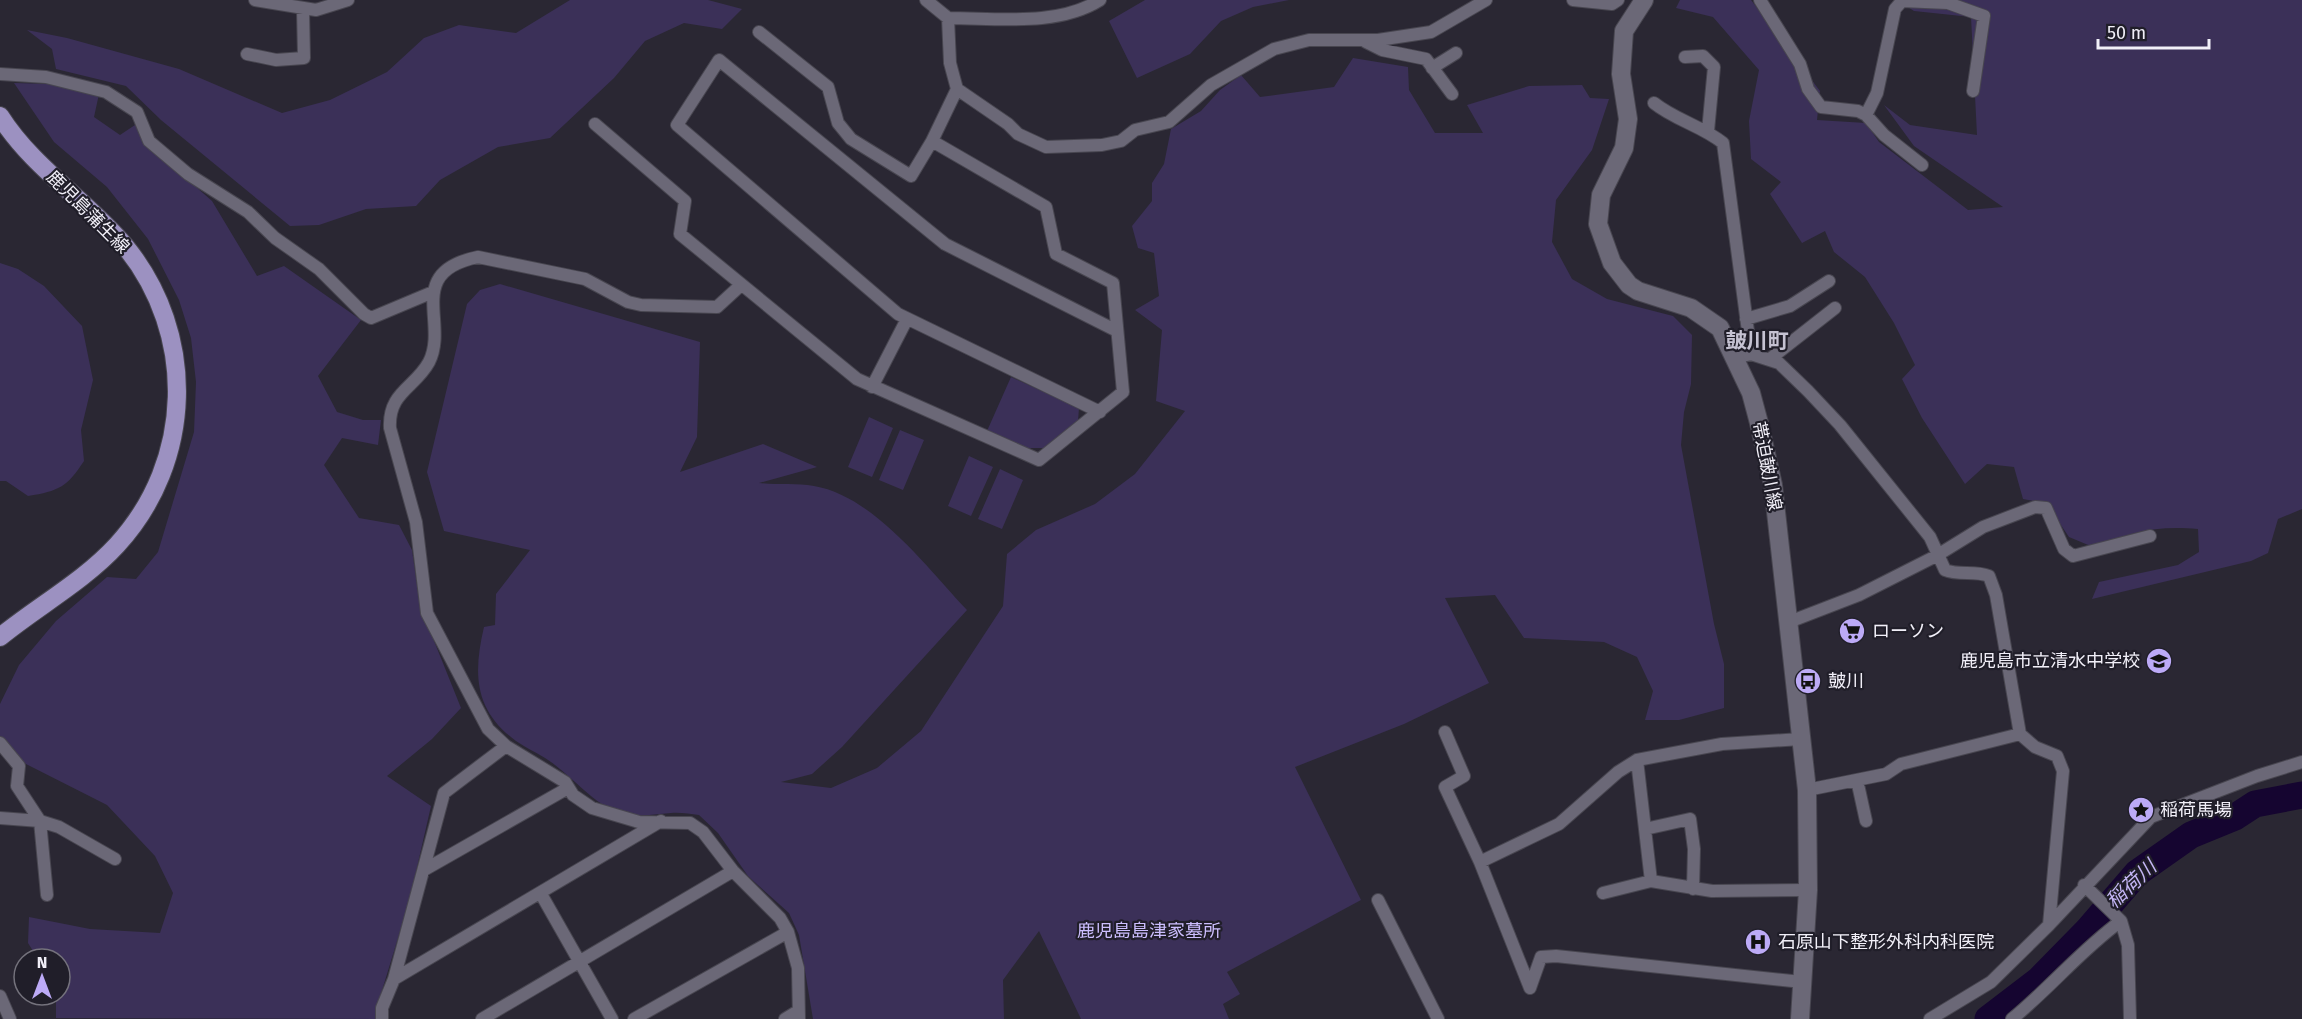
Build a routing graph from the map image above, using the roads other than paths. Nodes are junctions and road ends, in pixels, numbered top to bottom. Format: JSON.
{"nodes":[{"id":1,"x":255,"y":0,"type":"edge"},
{"id":2,"x":348,"y":0,"type":"edge"},
{"id":3,"x":926,"y":0,"type":"edge"},
{"id":4,"x":1100,"y":0,"type":"edge"},
{"id":5,"x":1486,"y":0,"type":"edge"},
{"id":6,"x":1573,"y":0,"type":"edge"},
{"id":7,"x":1618,"y":0,"type":"edge"},
{"id":8,"x":1644,"y":0,"type":"edge"},
{"id":9,"x":1760,"y":0,"type":"edge"},
{"id":10,"x":303,"y":10,"type":"junction"},
{"id":11,"x":948,"y":18,"type":"junction"},
{"id":12,"x":759,"y":32,"type":"dead end"},
{"id":13,"x":1362,"y":40,"type":"junction"},
{"id":14,"x":1456,"y":53,"type":"dead end"},
{"id":15,"x":247,"y":54,"type":"dead end"},
{"id":16,"x":1685,"y":57,"type":"dead end"},
{"id":17,"x":1432,"y":68,"type":"junction"},
{"id":18,"x":0,"y":74,"type":"edge"},
{"id":19,"x":957,"y":89,"type":"junction"},
{"id":20,"x":1973,"y":91,"type":"dead end"},
{"id":21,"x":1452,"y":94,"type":"dead end"},
{"id":22,"x":1654,"y":103,"type":"dead end"},
{"id":23,"x":1866,"y":115,"type":"junction"},
{"id":24,"x":0,"y":116,"type":"edge"},
{"id":25,"x":595,"y":124,"type":"dead end"},
{"id":26,"x":1708,"y":131,"type":"junction"},
{"id":27,"x":932,"y":141,"type":"junction"},
{"id":28,"x":1922,"y":165,"type":"dead end"},
{"id":29,"x":1829,"y":282,"type":"dead end"},
{"id":30,"x":741,"y":285,"type":"junction"},
{"id":31,"x":433,"y":292,"type":"junction"},
{"id":32,"x":1835,"y":308,"type":"dead end"},
{"id":33,"x":907,"y":319,"type":"junction"},
{"id":34,"x":1746,"y":320,"type":"junction"},
{"id":35,"x":1117,"y":331,"type":"junction"},
{"id":36,"x":1743,"y":356,"type":"junction"},
{"id":37,"x":1770,"y":359,"type":"junction"},
{"id":38,"x":872,"y":387,"type":"junction"},
{"id":39,"x":1100,"y":412,"type":"junction"},
{"id":40,"x":2150,"y":536,"type":"dead end"},
{"id":41,"x":1936,"y":556,"type":"junction"},
{"id":42,"x":1789,"y":622,"type":"junction"},
{"id":43,"x":0,"y":637,"type":"edge"},
{"id":44,"x":1445,"y":732,"type":"dead end"},
{"id":45,"x":2020,"y":734,"type":"junction"},
{"id":46,"x":1801,"y":739,"type":"junction"},
{"id":47,"x":0,"y":743,"type":"edge"},
{"id":48,"x":506,"y":746,"type":"junction"},
{"id":49,"x":1637,"y":760,"type":"junction"},
{"id":50,"x":2302,"y":762,"type":"edge"},
{"id":51,"x":1857,"y":780,"type":"junction"},
{"id":52,"x":568,"y":788,"type":"junction"},
{"id":53,"x":1807,"y":790,"type":"junction"},
{"id":54,"x":0,"y":818,"type":"edge"},
{"id":55,"x":40,"y":820,"type":"junction"},
{"id":56,"x":662,"y":821,"type":"junction"},
{"id":57,"x":1866,"y":821,"type":"dead end"},
{"id":58,"x":1645,"y":829,"type":"junction"},
{"id":59,"x":115,"y":860,"type":"dead end"},
{"id":60,"x":1480,"y":862,"type":"junction"},
{"id":61,"x":424,"y":870,"type":"junction"},
{"id":62,"x":733,"y":871,"type":"junction"},
{"id":63,"x":1651,"y":881,"type":"junction"},
{"id":64,"x":2087,"y":888,"type":"junction"},
{"id":65,"x":1693,"y":889,"type":"junction"},
{"id":66,"x":1808,"y":890,"type":"junction"},
{"id":67,"x":541,"y":894,"type":"junction"},
{"id":68,"x":1604,"y":894,"type":"dead end"},
{"id":69,"x":47,"y":895,"type":"dead end"},
{"id":70,"x":1378,"y":900,"type":"dead end"},
{"id":71,"x":2120,"y":919,"type":"junction"},
{"id":72,"x":2049,"y":925,"type":"junction"},
{"id":73,"x":788,"y":932,"type":"junction"},
{"id":74,"x":579,"y":962,"type":"junction"},
{"id":75,"x":394,"y":979,"type":"junction"},
{"id":76,"x":1802,"y":982,"type":"junction"},
{"id":77,"x":0,"y":996,"type":"edge"},
{"id":78,"x":798,"y":1015,"type":"edge"},
{"id":79,"x":10,"y":1019,"type":"edge"},
{"id":80,"x":382,"y":1019,"type":"edge"},
{"id":81,"x":482,"y":1019,"type":"edge"},
{"id":82,"x":612,"y":1019,"type":"edge"},
{"id":83,"x":634,"y":1019,"type":"edge"},
{"id":84,"x":785,"y":1019,"type":"edge"},
{"id":85,"x":1438,"y":1019,"type":"edge"},
{"id":86,"x":1800,"y":1019,"type":"edge"},
{"id":87,"x":1930,"y":1019,"type":"edge"},
{"id":88,"x":2012,"y":1019,"type":"edge"},
{"id":89,"x":2130,"y":1019,"type":"edge"}],
"edges":[{"from":1,"to":10,"type":"street"},
{"from":2,"to":10,"type":"street"},
{"from":3,"to":11,"type":"street"},
{"from":4,"to":11,"type":"street"},
{"from":5,"to":13,"type":"street"},
{"from":6,"to":7,"type":"street"},
{"from":8,"to":36,"type":"street","name":"帯迫皷川線"},
{"from":9,"to":23,"type":"street"},
{"from":10,"to":15,"type":"street"},
{"from":11,"to":19,"type":"street"},
{"from":12,"to":27,"type":"street"},
{"from":13,"to":17,"type":"street"},
{"from":13,"to":19,"type":"street"},
{"from":14,"to":17,"type":"street"},
{"from":16,"to":26,"type":"street"},
{"from":17,"to":21,"type":"street"},
{"from":18,"to":31,"type":"street"},
{"from":19,"to":27,"type":"street"},
{"from":20,"to":23,"type":"street"},
{"from":22,"to":26,"type":"street"},
{"from":23,"to":28,"type":"street"},
{"from":24,"to":43,"type":"main road","name":"鹿児島蒲生線"},
{"from":25,"to":30,"type":"street"},
{"from":26,"to":34,"type":"street"},
{"from":27,"to":35,"type":"street"},
{"from":29,"to":34,"type":"street"},
{"from":30,"to":31,"type":"street"},
{"from":30,"to":38,"type":"street"},
{"from":31,"to":48,"type":"street"},
{"from":32,"to":37,"type":"street"},
{"from":33,"to":35,"type":"street"},
{"from":33,"to":38,"type":"street"},
{"from":33,"to":39,"type":"street"},
{"from":34,"to":36,"type":"street"},
{"from":35,"to":39,"type":"street"},
{"from":36,"to":37,"type":"street"},
{"from":36,"to":42,"type":"street","name":"帯迫皷川線"},
{"from":37,"to":41,"type":"street"},
{"from":38,"to":39,"type":"street"},
{"from":40,"to":41,"type":"street"},
{"from":41,"to":42,"type":"street"},
{"from":41,"to":45,"type":"street"},
{"from":42,"to":46,"type":"street","name":"帯迫皷川線"},
{"from":44,"to":60,"type":"street"},
{"from":45,"to":51,"type":"street"},
{"from":45,"to":72,"type":"street"},
{"from":46,"to":49,"type":"street"},
{"from":46,"to":53,"type":"street","name":"帯迫皷川線"},
{"from":47,"to":55,"type":"street"},
{"from":48,"to":52,"type":"street"},
{"from":48,"to":61,"type":"street"},
{"from":49,"to":58,"type":"street"},
{"from":49,"to":60,"type":"street"},
{"from":50,"to":64,"type":"street"},
{"from":51,"to":53,"type":"street"},
{"from":51,"to":57,"type":"street"},
{"from":52,"to":56,"type":"street"},
{"from":52,"to":61,"type":"street"},
{"from":53,"to":66,"type":"street","name":"帯迫皷川線"},
{"from":54,"to":55,"type":"street"},
{"from":55,"to":59,"type":"street"},
{"from":55,"to":69,"type":"street"},
{"from":56,"to":62,"type":"street"},
{"from":56,"to":67,"type":"street"},
{"from":58,"to":63,"type":"street"},
{"from":58,"to":65,"type":"street"},
{"from":60,"to":76,"type":"street"},
{"from":61,"to":75,"type":"street"},
{"from":62,"to":73,"type":"street"},
{"from":62,"to":74,"type":"street"},
{"from":63,"to":65,"type":"street"},
{"from":63,"to":68,"type":"street"},
{"from":64,"to":71,"type":"street"},
{"from":64,"to":72,"type":"street"},
{"from":65,"to":66,"type":"street"},
{"from":66,"to":76,"type":"street","name":"帯迫皷川線"},
{"from":67,"to":74,"type":"street"},
{"from":67,"to":75,"type":"street"},
{"from":70,"to":85,"type":"street"},
{"from":71,"to":88,"type":"street"},
{"from":71,"to":89,"type":"street"},
{"from":72,"to":87,"type":"street"},
{"from":73,"to":78,"type":"street"},
{"from":73,"to":83,"type":"street"},
{"from":74,"to":81,"type":"street"},
{"from":74,"to":82,"type":"street"},
{"from":75,"to":80,"type":"street"},
{"from":76,"to":86,"type":"street","name":"帯迫皷川線"},
{"from":77,"to":79,"type":"street"},
{"from":78,"to":84,"type":"street"}]}
